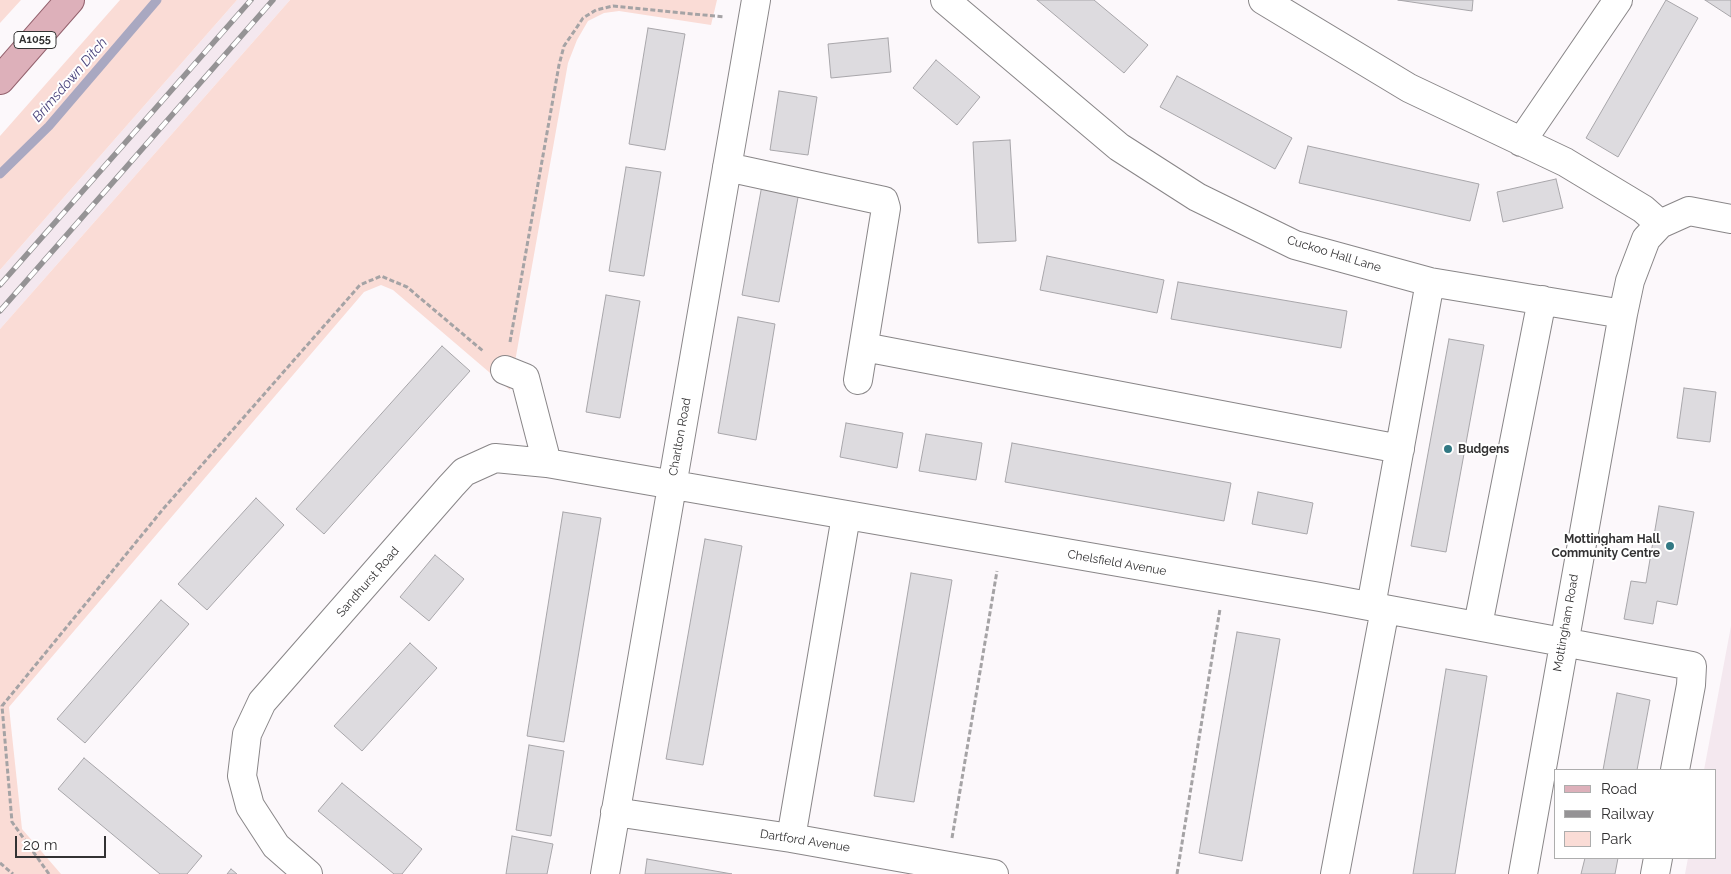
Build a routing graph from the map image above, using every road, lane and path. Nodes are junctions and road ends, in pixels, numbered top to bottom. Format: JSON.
{"nodes":[{"id":1,"x":70,"y":0,"type":"edge"},
{"id":2,"x":945,"y":0,"type":"edge"},
{"id":3,"x":1263,"y":0,"type":"edge"},
{"id":4,"x":1618,"y":0,"type":"edge"},
{"id":5,"x":754,"y":10,"type":"edge"},
{"id":6,"x":0,"y":80,"type":"edge"},
{"id":7,"x":1521,"y":142,"type":"junction"},
{"id":8,"x":728,"y":167,"type":"junction"},
{"id":9,"x":1731,"y":219,"type":"edge"},
{"id":10,"x":1660,"y":224,"type":"junction"},
{"id":11,"x":1430,"y":282,"type":"junction"},
{"id":12,"x":1542,"y":300,"type":"junction"},
{"id":13,"x":1623,"y":314,"type":"junction"},
{"id":14,"x":864,"y":347,"type":"junction"},
{"id":15,"x":505,"y":370,"type":"junction"},
{"id":16,"x":858,"y":380,"type":"dead end"},
{"id":17,"x":1400,"y":449,"type":"junction"},
{"id":18,"x":548,"y":464,"type":"junction"},
{"id":19,"x":671,"y":486,"type":"junction"},
{"id":20,"x":846,"y":516,"type":"junction"},
{"id":21,"x":1002,"y":543,"type":"junction"},
{"id":22,"x":1224,"y":581,"type":"junction"},
{"id":23,"x":1378,"y":607,"type":"junction"},
{"id":24,"x":1478,"y":626,"type":"junction"},
{"id":25,"x":1563,"y":641,"type":"junction"},
{"id":26,"x":1675,"y":769,"type":"edge"},
{"id":27,"x":615,"y":812,"type":"junction"},
{"id":28,"x":791,"y":838,"type":"junction"},
{"id":29,"x":1658,"y":859,"type":"edge"},
{"id":30,"x":0,"y":863,"type":"edge"},
{"id":31,"x":947,"y":864,"type":"junction"},
{"id":32,"x":13,"y":874,"type":"edge"},
{"id":33,"x":49,"y":874,"type":"edge"},
{"id":34,"x":308,"y":874,"type":"edge"},
{"id":35,"x":605,"y":874,"type":"edge"},
{"id":36,"x":994,"y":874,"type":"edge"},
{"id":37,"x":1177,"y":874,"type":"edge"},
{"id":38,"x":1334,"y":874,"type":"edge"},
{"id":39,"x":1523,"y":874,"type":"edge"},
{"id":40,"x":1655,"y":874,"type":"edge"}],
"edges":[{"from":1,"to":6,"type":"main road","number":"A1055"},
{"from":2,"to":11,"type":"street","name":"Cuckoo Hall Lane"},
{"from":3,"to":7,"type":"street"},
{"from":4,"to":7,"type":"street"},
{"from":5,"to":8,"type":"street","name":"Charlton Road"},
{"from":5,"to":15,"type":"path"},
{"from":7,"to":10,"type":"street"},
{"from":8,"to":14,"type":"street"},
{"from":8,"to":19,"type":"street","name":"Charlton Road"},
{"from":9,"to":10,"type":"street"},
{"from":10,"to":13,"type":"street"},
{"from":11,"to":12,"type":"street","name":"Cuckoo Hall Lane"},
{"from":11,"to":17,"type":"street"},
{"from":12,"to":13,"type":"street","name":"Cuckoo Hall Lane"},
{"from":12,"to":24,"type":"street"},
{"from":13,"to":25,"type":"street","name":"Mottingham Road"},
{"from":14,"to":16,"type":"street"},
{"from":14,"to":17,"type":"street"},
{"from":15,"to":18,"type":"street"},
{"from":15,"to":33,"type":"path"},
{"from":17,"to":23,"type":"street"},
{"from":18,"to":19,"type":"street","name":"Sandhurst Road"},
{"from":18,"to":34,"type":"street","name":"Sandhurst Road"},
{"from":19,"to":20,"type":"street","name":"Chelsfield Avenue"},
{"from":19,"to":27,"type":"street","name":"Charlton Road"},
{"from":20,"to":21,"type":"street","name":"Chelsfield Avenue"},
{"from":20,"to":28,"type":"street"},
{"from":21,"to":22,"type":"street","name":"Chelsfield Avenue"},
{"from":21,"to":31,"type":"path"},
{"from":22,"to":23,"type":"street","name":"Chelsfield Avenue"},
{"from":22,"to":37,"type":"path"},
{"from":23,"to":24,"type":"street","name":"Chelsfield Avenue"},
{"from":23,"to":38,"type":"street"},
{"from":24,"to":25,"type":"street","name":"Chelsfield Avenue"},
{"from":25,"to":26,"type":"street","name":"Chelsfield Avenue"},
{"from":25,"to":39,"type":"street","name":"Mottingham Road"},
{"from":27,"to":28,"type":"street","name":"Dartford Avenue"},
{"from":27,"to":35,"type":"street","name":"Charlton Road"},
{"from":28,"to":31,"type":"street","name":"Dartford Avenue"},
{"from":29,"to":40,"type":"street"},
{"from":30,"to":32,"type":"path"},
{"from":31,"to":36,"type":"street","name":"Dartford Avenue"}]}
